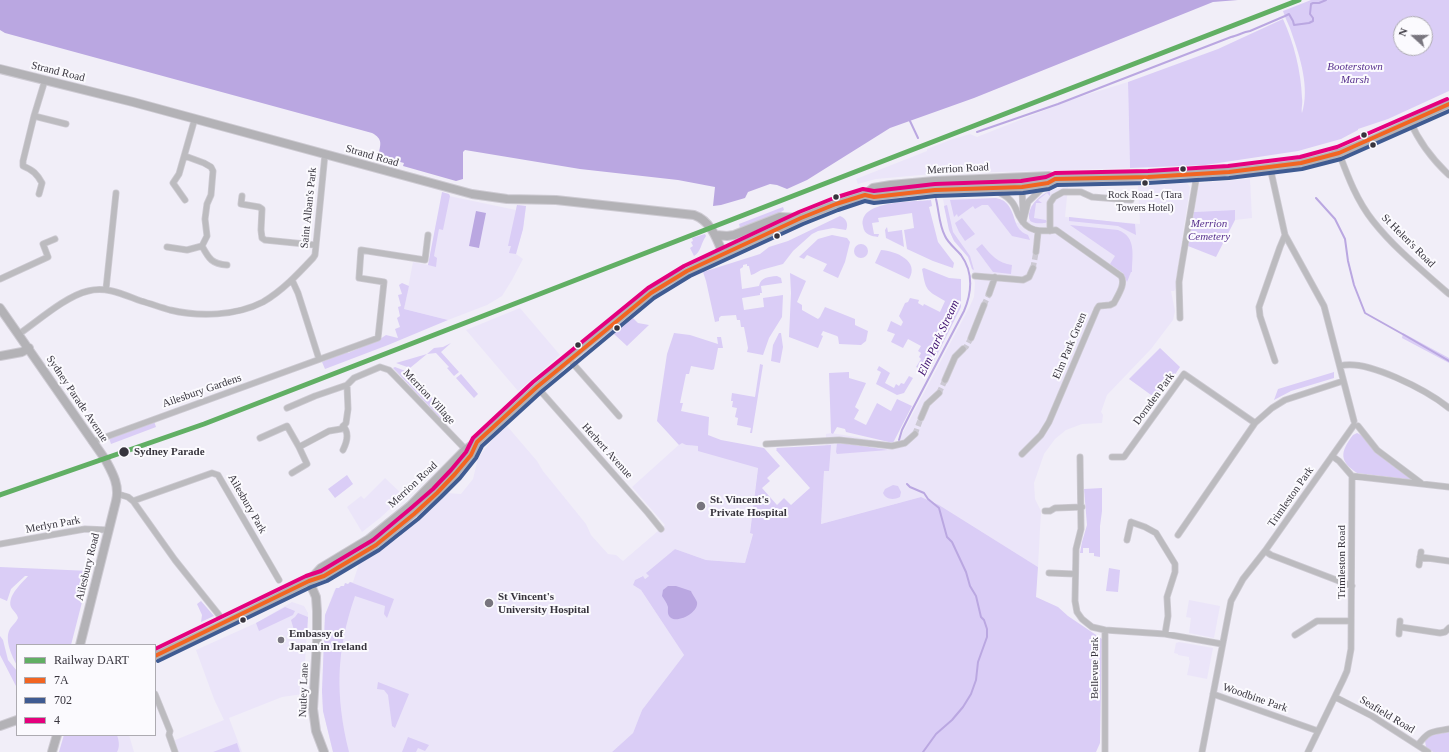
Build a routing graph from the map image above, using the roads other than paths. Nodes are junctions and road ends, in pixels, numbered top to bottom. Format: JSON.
{"nodes":[{"id":1,"x":0,"y":69,"type":"edge"},
{"id":2,"x":45,"y":80,"type":"junction"},
{"id":3,"x":1449,"y":104,"type":"edge"},
{"id":4,"x":34,"y":116,"type":"junction"},
{"id":5,"x":195,"y":118,"type":"junction"},
{"id":6,"x":1410,"y":121,"type":"junction"},
{"id":7,"x":66,"y":124,"type":"dead end"},
{"id":8,"x":1339,"y":153,"type":"junction"},
{"id":9,"x":325,"y":154,"type":"junction"},
{"id":10,"x":185,"y":156,"type":"junction"},
{"id":11,"x":1270,"y":167,"type":"junction"},
{"id":12,"x":1196,"y":174,"type":"junction"},
{"id":13,"x":1449,"y":175,"type":"edge"},
{"id":14,"x":1022,"y":177,"type":"junction"},
{"id":15,"x":1052,"y":181,"type":"junction"},
{"id":16,"x":1022,"y":187,"type":"junction"},
{"id":17,"x":987,"y":188,"type":"junction"},
{"id":18,"x":116,"y":193,"type":"dead end"},
{"id":19,"x":39,"y":194,"type":"dead end"},
{"id":20,"x":865,"y":195,"type":"junction"},
{"id":21,"x":242,"y":196,"type":"dead end"},
{"id":22,"x":185,"y":200,"type":"dead end"},
{"id":23,"x":1131,"y":200,"type":"dead end"},
{"id":24,"x":801,"y":218,"type":"junction"},
{"id":25,"x":1023,"y":222,"type":"junction"},
{"id":26,"x":1050,"y":231,"type":"junction"},
{"id":27,"x":1038,"y":232,"type":"junction"},
{"id":28,"x":428,"y":235,"type":"dead end"},
{"id":29,"x":716,"y":235,"type":"junction"},
{"id":30,"x":1286,"y":235,"type":"junction"},
{"id":31,"x":55,"y":239,"type":"dead end"},
{"id":32,"x":315,"y":245,"type":"junction"},
{"id":33,"x":202,"y":246,"type":"junction"},
{"id":34,"x":167,"y":247,"type":"dead end"},
{"id":35,"x":1036,"y":252,"type":"tunnel mouth"},
{"id":36,"x":724,"y":254,"type":"junction"},
{"id":37,"x":227,"y":265,"type":"dead end"},
{"id":38,"x":1033,"y":268,"type":"tunnel mouth"},
{"id":39,"x":975,"y":276,"type":"dead end"},
{"id":40,"x":995,"y":278,"type":"junction"},
{"id":41,"x":0,"y":279,"type":"edge"},
{"id":42,"x":292,"y":280,"type":"junction"},
{"id":43,"x":106,"y":289,"type":"junction"},
{"id":44,"x":989,"y":294,"type":"tunnel mouth"},
{"id":45,"x":1449,"y":294,"type":"edge"},
{"id":46,"x":984,"y":305,"type":"tunnel mouth"},
{"id":47,"x":0,"y":308,"type":"edge"},
{"id":48,"x":1180,"y":318,"type":"dead end"},
{"id":49,"x":19,"y":334,"type":"junction"},
{"id":50,"x":971,"y":338,"type":"tunnel mouth"},
{"id":51,"x":29,"y":348,"type":"junction"},
{"id":52,"x":963,"y":349,"type":"tunnel mouth"},
{"id":53,"x":0,"y":356,"type":"edge"},
{"id":54,"x":569,"y":359,"type":"junction"},
{"id":55,"x":319,"y":360,"type":"junction"},
{"id":56,"x":1275,"y":361,"type":"dead end"},
{"id":57,"x":1340,"y":366,"type":"junction"},
{"id":58,"x":945,"y":380,"type":"tunnel mouth"},
{"id":59,"x":1343,"y":381,"type":"junction"},
{"id":60,"x":347,"y":385,"type":"junction"},
{"id":61,"x":537,"y":387,"type":"junction"},
{"id":62,"x":940,"y":393,"type":"tunnel mouth"},
{"id":63,"x":287,"y":408,"type":"dead end"},
{"id":64,"x":1449,"y":408,"type":"edge"},
{"id":65,"x":619,"y":416,"type":"dead end"},
{"id":66,"x":921,"y":418,"type":"tunnel mouth"},
{"id":67,"x":1255,"y":423,"type":"junction"},
{"id":68,"x":1355,"y":424,"type":"junction"},
{"id":69,"x":343,"y":426,"type":"junction"},
{"id":70,"x":915,"y":434,"type":"tunnel mouth"},
{"id":71,"x":260,"y":438,"type":"dead end"},
{"id":72,"x":92,"y":442,"type":"junction"},
{"id":73,"x":766,"y":444,"type":"dead end"},
{"id":74,"x":298,"y":447,"type":"junction"},
{"id":75,"x":343,"y":450,"type":"dead end"},
{"id":76,"x":468,"y":453,"type":"junction"},
{"id":77,"x":1022,"y":454,"type":"dead end"},
{"id":78,"x":1332,"y":456,"type":"junction"},
{"id":79,"x":1080,"y":457,"type":"dead end"},
{"id":80,"x":1112,"y":457,"type":"dead end"},
{"id":81,"x":292,"y":473,"type":"dead end"},
{"id":82,"x":1352,"y":476,"type":"junction"},
{"id":83,"x":1421,"y":483,"type":"junction"},
{"id":84,"x":1449,"y":487,"type":"edge"},
{"id":85,"x":118,"y":494,"type":"junction"},
{"id":86,"x":133,"y":501,"type":"junction"},
{"id":87,"x":1082,"y":507,"type":"junction"},
{"id":88,"x":1045,"y":511,"type":"dead end"},
{"id":89,"x":661,"y":529,"type":"dead end"},
{"id":90,"x":109,"y":530,"type":"junction"},
{"id":91,"x":1178,"y":535,"type":"dead end"},
{"id":92,"x":1127,"y":540,"type":"dead end"},
{"id":93,"x":362,"y":543,"type":"junction"},
{"id":94,"x":0,"y":544,"type":"edge"},
{"id":95,"x":367,"y":551,"type":"junction"},
{"id":96,"x":1265,"y":551,"type":"junction"},
{"id":97,"x":1449,"y":561,"type":"edge"},
{"id":98,"x":1419,"y":565,"type":"dead end"},
{"id":99,"x":1049,"y":573,"type":"dead end"},
{"id":100,"x":1075,"y":574,"type":"junction"},
{"id":101,"x":1243,"y":579,"type":"joint"},
{"id":102,"x":279,"y":580,"type":"dead end"},
{"id":103,"x":309,"y":581,"type":"junction"},
{"id":104,"x":1352,"y":586,"type":"junction"},
{"id":105,"x":219,"y":615,"type":"dead end"},
{"id":106,"x":1351,"y":621,"type":"junction"},
{"id":107,"x":1449,"y":628,"type":"edge"},
{"id":108,"x":1105,"y":630,"type":"junction"},
{"id":109,"x":1165,"y":634,"type":"junction"},
{"id":110,"x":1399,"y":634,"type":"dead end"},
{"id":111,"x":1295,"y":636,"type":"dead end"},
{"id":112,"x":80,"y":644,"type":"edge"},
{"id":113,"x":1222,"y":644,"type":"junction"},
{"id":114,"x":156,"y":656,"type":"edge"},
{"id":115,"x":1213,"y":694,"type":"junction"},
{"id":116,"x":156,"y":696,"type":"edge"},
{"id":117,"x":1335,"y":697,"type":"junction"},
{"id":118,"x":16,"y":720,"type":"edge"},
{"id":119,"x":0,"y":726,"type":"edge"},
{"id":120,"x":1449,"y":729,"type":"edge"},
{"id":121,"x":1318,"y":731,"type":"junction"},
{"id":122,"x":57,"y":736,"type":"edge"},
{"id":123,"x":1418,"y":745,"type":"junction"},
{"id":124,"x":52,"y":752,"type":"edge"},
{"id":125,"x":175,"y":752,"type":"edge"},
{"id":126,"x":324,"y":752,"type":"edge"},
{"id":127,"x":1105,"y":752,"type":"edge"},
{"id":128,"x":1202,"y":752,"type":"edge"},
{"id":129,"x":1308,"y":752,"type":"edge"},
{"id":130,"x":1428,"y":752,"type":"edge"}],
"edges":[{"from":1,"to":2,"type":"main road","name":"Strand Road"},
{"from":2,"to":4,"type":"street"},
{"from":2,"to":5,"type":"main road","name":"Strand Road"},
{"from":3,"to":6,"type":"main road","name":"Merrion Road"},
{"from":4,"to":7,"type":"street"},
{"from":4,"to":19,"type":"street"},
{"from":5,"to":9,"type":"main road","name":"Strand Road"},
{"from":5,"to":10,"type":"street"},
{"from":6,"to":8,"type":"main road","name":"Merrion Road"},
{"from":6,"to":13,"type":"street"},
{"from":8,"to":11,"type":"main road","name":"Merrion Road"},
{"from":8,"to":45,"type":"street","name":"St Helen's Road"},
{"from":9,"to":29,"type":"main road","name":"Strand Road"},
{"from":9,"to":32,"type":"street","name":"Saint Alban's Park"},
{"from":10,"to":22,"type":"street"},
{"from":10,"to":33,"type":"street"},
{"from":11,"to":12,"type":"main road","name":"Merrion Road"},
{"from":11,"to":30,"type":"street"},
{"from":12,"to":15,"type":"main road","name":"Merrion Road"},
{"from":12,"to":48,"type":"street"},
{"from":14,"to":15,"type":"main road","name":"Merrion Road"},
{"from":14,"to":16,"type":"main road"},
{"from":14,"to":20,"type":"main road","name":"Merrion Road"},
{"from":15,"to":16,"type":"main road","name":"Merrion Road"},
{"from":15,"to":25,"type":"street"},
{"from":16,"to":17,"type":"main road","name":"Merrion Road"},
{"from":16,"to":25,"type":"street"},
{"from":17,"to":20,"type":"main road","name":"Merrion Road"},
{"from":17,"to":25,"type":"street","name":"Merrion Road"},
{"from":18,"to":43,"type":"street"},
{"from":20,"to":24,"type":"main road","name":"Merrion Road"},
{"from":21,"to":32,"type":"street"},
{"from":23,"to":26,"type":"street"},
{"from":24,"to":29,"type":"main road","name":"Merrion Road"},
{"from":24,"to":36,"type":"main road","name":"Merrion Road"},
{"from":25,"to":27,"type":"street"},
{"from":26,"to":27,"type":"street","name":"Elm Park Green"},
{"from":26,"to":77,"type":"street","name":"Elm Park Green"},
{"from":27,"to":35,"type":"street"},
{"from":28,"to":55,"type":"street","name":"Ailesbury Gardens"},
{"from":29,"to":36,"type":"main road","name":"Strand Road"},
{"from":30,"to":56,"type":"street"},
{"from":30,"to":57,"type":"street"},
{"from":31,"to":41,"type":"street"},
{"from":32,"to":42,"type":"street","name":"Saint Alban's Park"},
{"from":33,"to":34,"type":"street"},
{"from":33,"to":37,"type":"street"},
{"from":36,"to":54,"type":"main road","name":"Merrion Road"},
{"from":38,"to":40,"type":"street"},
{"from":39,"to":40,"type":"street"},
{"from":40,"to":44,"type":"street"},
{"from":42,"to":43,"type":"street","name":"Saint Alban's Park"},
{"from":42,"to":55,"type":"street"},
{"from":43,"to":49,"type":"street","name":"Saint Alban's Park"},
{"from":46,"to":50,"type":"street"},
{"from":47,"to":49,"type":"main road","name":"Sydney Parade Avenue"},
{"from":49,"to":51,"type":"main road","name":"Sydney Parade Avenue"},
{"from":51,"to":53,"type":"main road"},
{"from":51,"to":72,"type":"main road","name":"Sydney Parade Avenue"},
{"from":52,"to":58,"type":"street"},
{"from":54,"to":61,"type":"main road","name":"Merrion Road"},
{"from":54,"to":65,"type":"street"},
{"from":55,"to":72,"type":"street","name":"Ailesbury Gardens"},
{"from":57,"to":59,"type":"street"},
{"from":57,"to":64,"type":"street"},
{"from":59,"to":67,"type":"street"},
{"from":59,"to":68,"type":"street"},
{"from":60,"to":63,"type":"street","name":"Merrion Village"},
{"from":60,"to":69,"type":"street"},
{"from":60,"to":76,"type":"street","name":"Merrion Village"},
{"from":61,"to":76,"type":"main road","name":"Merrion Road"},
{"from":61,"to":89,"type":"street","name":"Herbert Avenue"},
{"from":62,"to":66,"type":"street"},
{"from":67,"to":80,"type":"street","name":"Dornden Park"},
{"from":67,"to":91,"type":"street"},
{"from":68,"to":78,"type":"street","name":"Trimleston Park"},
{"from":68,"to":83,"type":"street"},
{"from":69,"to":74,"type":"street"},
{"from":69,"to":75,"type":"street"},
{"from":70,"to":73,"type":"street"},
{"from":71,"to":74,"type":"street"},
{"from":72,"to":85,"type":"main road","name":"Sydney Parade Avenue"},
{"from":74,"to":81,"type":"street"},
{"from":76,"to":93,"type":"main road","name":"Merrion Road"},
{"from":76,"to":95,"type":"main road","name":"Merrion Road"},
{"from":78,"to":82,"type":"street"},
{"from":78,"to":96,"type":"street","name":"Trimleston Park"},
{"from":79,"to":87,"type":"street"},
{"from":82,"to":83,"type":"street"},
{"from":82,"to":104,"type":"street","name":"Trimleston Road"},
{"from":83,"to":84,"type":"street"},
{"from":85,"to":86,"type":"street"},
{"from":85,"to":90,"type":"main road","name":"Ailesbury Road"},
{"from":86,"to":102,"type":"street","name":"Ailesbury Park"},
{"from":86,"to":105,"type":"street"},
{"from":87,"to":88,"type":"street"},
{"from":87,"to":100,"type":"street"},
{"from":90,"to":94,"type":"street","name":"Merlyn Park"},
{"from":90,"to":112,"type":"main road","name":"Ailesbury Road"},
{"from":92,"to":109,"type":"street"},
{"from":93,"to":95,"type":"main road"},
{"from":93,"to":103,"type":"main road","name":"Merrion Road"},
{"from":95,"to":103,"type":"main road","name":"Merrion Road"},
{"from":96,"to":101,"type":"street","name":"Trimleston Park"},
{"from":96,"to":104,"type":"street"},
{"from":97,"to":98,"type":"street"},
{"from":99,"to":100,"type":"street"},
{"from":100,"to":108,"type":"street"},
{"from":101,"to":113,"type":"street","name":"Woodbine Park"},
{"from":103,"to":114,"type":"main road","name":"Merrion Road"},
{"from":103,"to":126,"type":"main road","name":"Nutley Lane"},
{"from":104,"to":106,"type":"street","name":"Trimleston Road"},
{"from":106,"to":111,"type":"street"},
{"from":106,"to":117,"type":"street","name":"Trimleston Road"},
{"from":107,"to":110,"type":"street"},
{"from":108,"to":109,"type":"street","name":"Bellevue Park"},
{"from":108,"to":127,"type":"street","name":"Bellevue Park"},
{"from":109,"to":113,"type":"street","name":"Bellevue Park"},
{"from":113,"to":115,"type":"street","name":"Woodbine Park"},
{"from":115,"to":121,"type":"street","name":"Woodbine Park"},
{"from":115,"to":128,"type":"street"},
{"from":116,"to":125,"type":"street"},
{"from":117,"to":121,"type":"street"},
{"from":117,"to":123,"type":"street","name":"Seafield Road"},
{"from":118,"to":119,"type":"main road"},
{"from":120,"to":123,"type":"street"},
{"from":121,"to":129,"type":"street"},
{"from":122,"to":124,"type":"main road"},
{"from":123,"to":130,"type":"street","name":"Seafield Road"}]}
